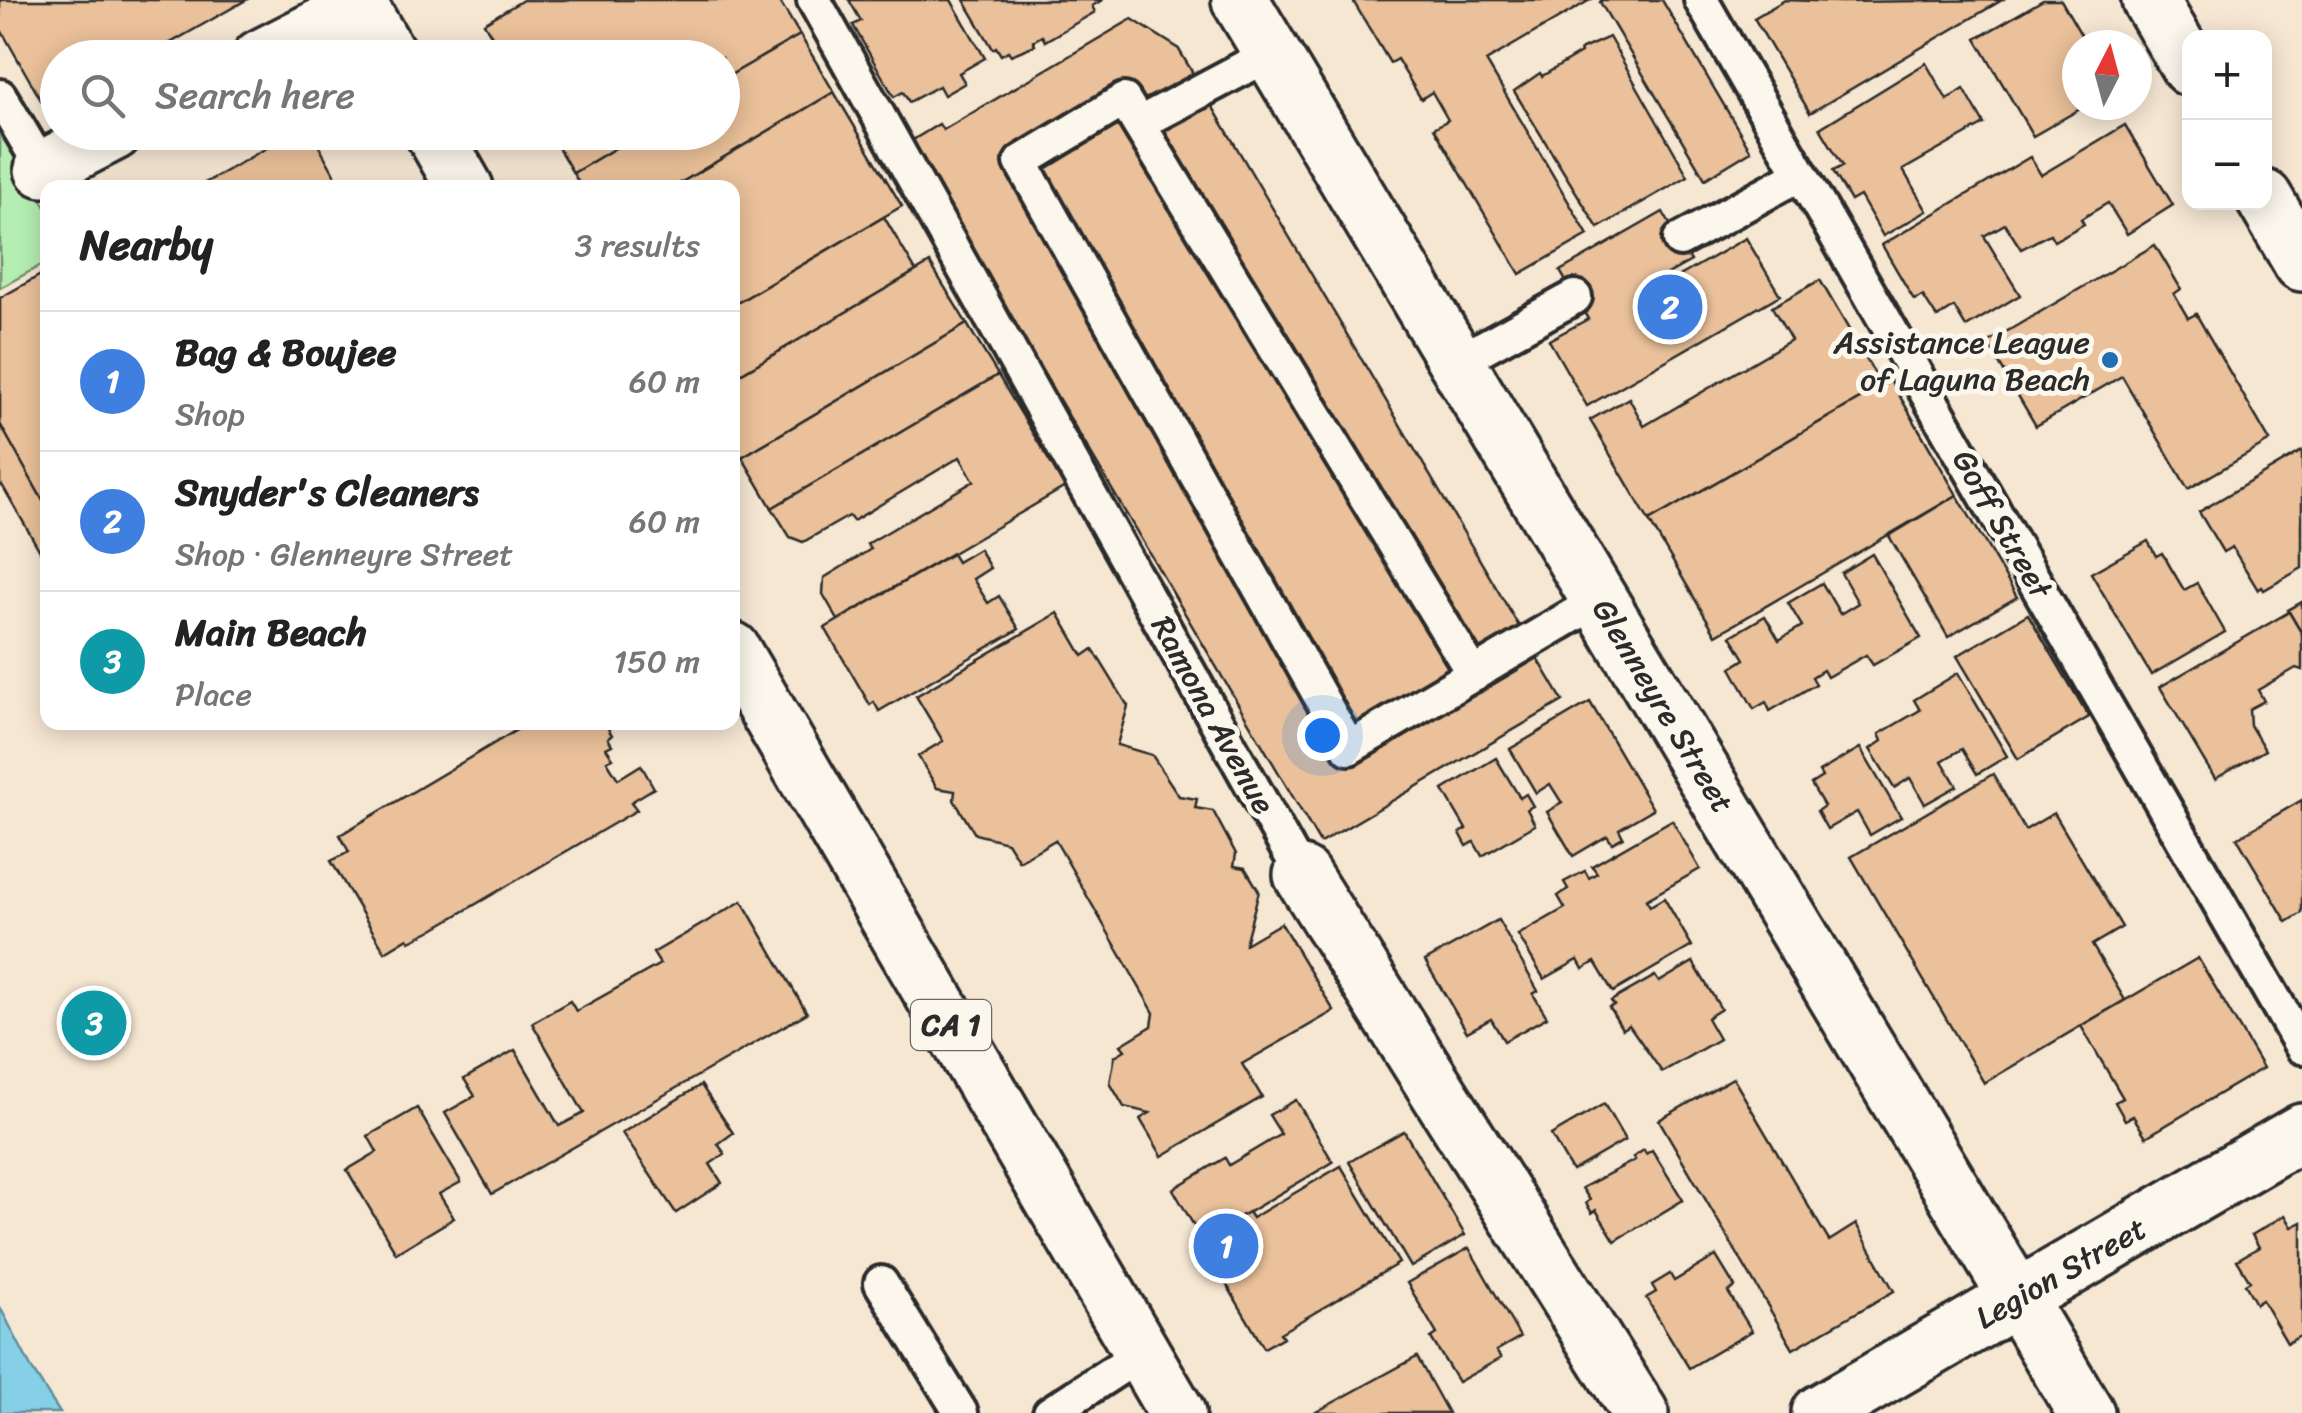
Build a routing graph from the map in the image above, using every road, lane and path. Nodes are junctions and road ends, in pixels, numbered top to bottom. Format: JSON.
{"nodes":[{"id":1,"x":814,"y":0,"type":"edge"},
{"id":2,"x":1240,"y":0,"type":"edge"},
{"id":3,"x":1701,"y":0,"type":"edge"},
{"id":4,"x":2150,"y":0,"type":"edge"},
{"id":5,"x":363,"y":2,"type":"edge"},
{"id":6,"x":293,"y":40,"type":"edge"},
{"id":7,"x":381,"y":40,"type":"edge"},
{"id":8,"x":1272,"y":53,"type":"junction"},
{"id":9,"x":2182,"y":54,"type":"edge"},
{"id":10,"x":0,"y":96,"type":"edge"},
{"id":11,"x":1140,"y":123,"type":"junction"},
{"id":12,"x":79,"y":150,"type":"edge"},
{"id":13,"x":443,"y":150,"type":"edge"},
{"id":14,"x":43,"y":169,"type":"joint"},
{"id":15,"x":1801,"y":174,"type":"junction"},
{"id":16,"x":460,"y":180,"type":"edge"},
{"id":17,"x":2271,"y":210,"type":"edge"},
{"id":18,"x":1680,"y":240,"type":"dead end"},
{"id":19,"x":2302,"y":264,"type":"edge"},
{"id":20,"x":1575,"y":297,"type":"dead end"},
{"id":21,"x":1457,"y":362,"type":"junction"},
{"id":22,"x":1600,"y":600,"type":"junction"},
{"id":23,"x":740,"y":664,"type":"edge"},
{"id":24,"x":1474,"y":675,"type":"junction"},
{"id":25,"x":1302,"y":874,"type":"joint"},
{"id":26,"x":2302,"y":1047,"type":"edge"},
{"id":27,"x":2302,"y":1132,"type":"edge"},
{"id":28,"x":881,"y":1284,"type":"dead end"},
{"id":29,"x":2018,"y":1298,"type":"junction"},
{"id":30,"x":1142,"y":1353,"type":"junction"},
{"id":31,"x":961,"y":1413,"type":"edge"},
{"id":32,"x":1050,"y":1413,"type":"edge"},
{"id":33,"x":1177,"y":1413,"type":"edge"},
{"id":34,"x":1640,"y":1413,"type":"edge"},
{"id":35,"x":1820,"y":1413,"type":"edge"},
{"id":36,"x":2086,"y":1413,"type":"edge"}],
"edges":[{"from":1,"to":25,"type":"lane","name":"Ramona Avenue"},
{"from":2,"to":8,"type":"main road","name":"Glenneyre Street"},
{"from":3,"to":15,"type":"lane","name":"Goff Street"},
{"from":4,"to":9,"type":"main road"},
{"from":5,"to":6,"type":"main road"},
{"from":5,"to":7,"type":"main road"},
{"from":8,"to":11,"type":"lane"},
{"from":8,"to":21,"type":"main road","name":"Glenneyre Street"},
{"from":10,"to":14,"type":"lane"},
{"from":11,"to":24,"type":"lane"},
{"from":11,"to":24,"type":"lane"},
{"from":12,"to":14,"type":"main road"},
{"from":13,"to":16,"type":"main road"},
{"from":15,"to":18,"type":"lane"},
{"from":15,"to":26,"type":"lane","name":"Goff Street"},
{"from":17,"to":19,"type":"main road"},
{"from":20,"to":21,"type":"lane"},
{"from":21,"to":22,"type":"main road","name":"Glenneyre Street"},
{"from":22,"to":24,"type":"lane"},
{"from":22,"to":29,"type":"main road","name":"Glenneyre Street"},
{"from":23,"to":30,"type":"main road","number":"CA 1"},
{"from":25,"to":34,"type":"main road","name":"Ramona Avenue"},
{"from":27,"to":29,"type":"main road","name":"Legion Street"},
{"from":28,"to":31,"type":"lane"},
{"from":29,"to":35,"type":"main road","name":"Legion Street"},
{"from":29,"to":36,"type":"main road","name":"Glenneyre Street"},
{"from":30,"to":32,"type":"lane"},
{"from":30,"to":33,"type":"main road","number":"CA 1"}]}
